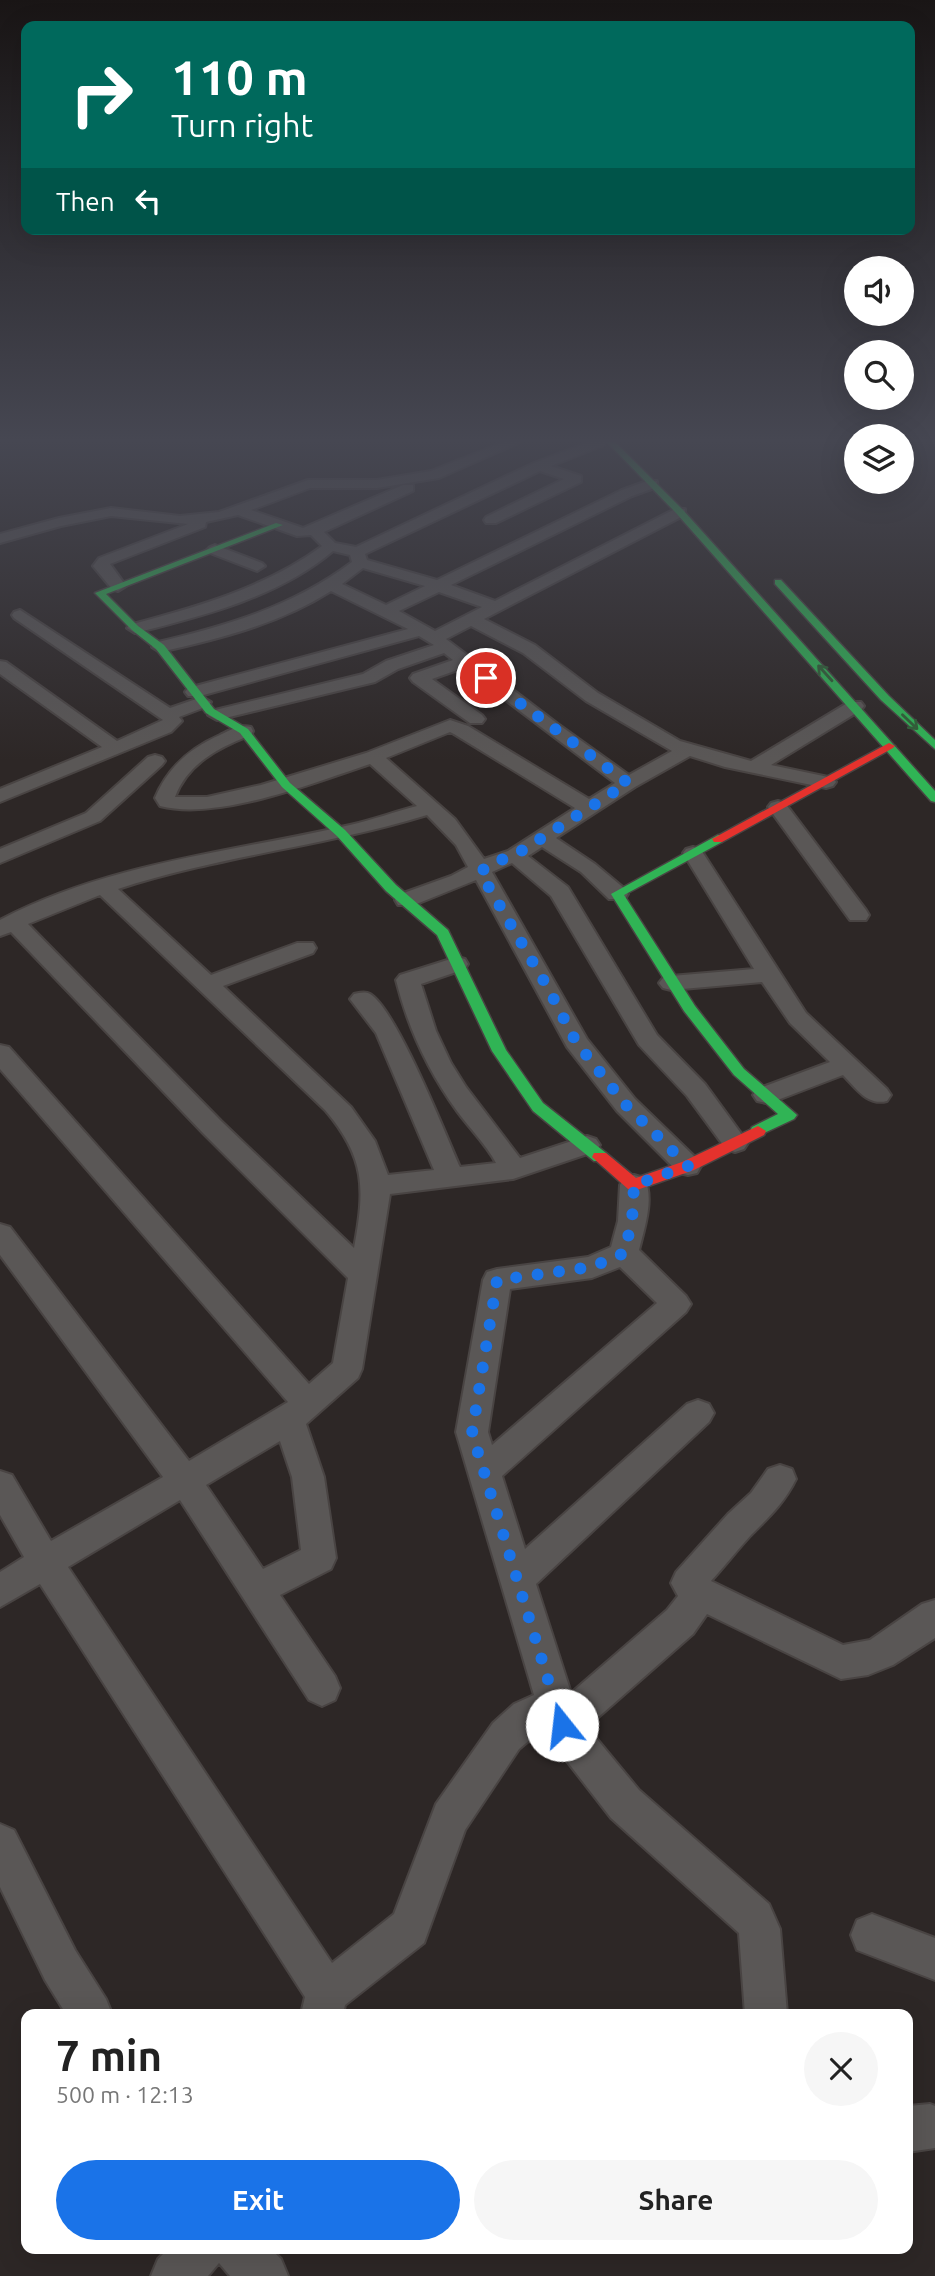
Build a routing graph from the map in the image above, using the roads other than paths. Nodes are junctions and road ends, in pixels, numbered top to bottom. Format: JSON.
{"nodes":[{"id":1,"x":137,"y":548,"type":"edge"},
{"id":2,"x":220,"y":548,"type":"edge"},
{"id":3,"x":327,"y":548,"type":"edge"},
{"id":4,"x":336,"y":548,"type":"edge"},
{"id":5,"x":374,"y":548,"type":"edge"},
{"id":6,"x":519,"y":548,"type":"edge"},
{"id":7,"x":610,"y":548,"type":"edge"},
{"id":8,"x":712,"y":548,"type":"edge"},
{"id":9,"x":215,"y":550,"type":"junction"},
{"id":10,"x":358,"y":557,"type":"junction"},
{"id":11,"x":257,"y":566,"type":"dead end"},
{"id":12,"x":766,"y":568,"type":"dead end"},
{"id":13,"x":118,"y":586,"type":"junction"},
{"id":14,"x":333,"y":586,"type":"junction"},
{"id":15,"x":439,"y":586,"type":"junction"},
{"id":16,"x":494,"y":606,"type":"junction"},
{"id":17,"x":387,"y":611,"type":"junction"},
{"id":18,"x":20,"y":615,"type":"dead end"},
{"id":19,"x":470,"y":619,"type":"junction"},
{"id":20,"x":135,"y":628,"type":"junction"},
{"id":21,"x":427,"y":634,"type":"junction"},
{"id":22,"x":160,"y":647,"type":"junction"},
{"id":23,"x":465,"y":662,"type":"junction"},
{"id":24,"x":229,"y":664,"type":"dead end"},
{"id":25,"x":0,"y":666,"type":"edge"},
{"id":26,"x":206,"y":670,"type":"dead end"},
{"id":27,"x":182,"y":676,"type":"junction"},
{"id":28,"x":198,"y":697,"type":"junction"},
{"id":29,"x":855,"y":706,"type":"junction"},
{"id":30,"x":168,"y":715,"type":"junction"},
{"id":31,"x":217,"y":715,"type":"junction"},
{"id":32,"x":476,"y":719,"type":"dead end"},
{"id":33,"x":244,"y":731,"type":"junction"},
{"id":34,"x":889,"y":746,"type":"junction"},
{"id":35,"x":935,"y":747,"type":"edge"},
{"id":36,"x":115,"y":748,"type":"junction"},
{"id":37,"x":685,"y":751,"type":"junction"},
{"id":38,"x":373,"y":757,"type":"junction"},
{"id":39,"x":155,"y":761,"type":"dead end"},
{"id":40,"x":754,"y":767,"type":"junction"},
{"id":41,"x":826,"y":782,"type":"junction"},
{"id":42,"x":628,"y":783,"type":"junction"},
{"id":43,"x":286,"y":785,"type":"junction"},
{"id":44,"x":0,"y":796,"type":"edge"},
{"id":45,"x":935,"y":797,"type":"edge"},
{"id":46,"x":587,"y":807,"type":"junction"},
{"id":47,"x":778,"y":807,"type":"junction"},
{"id":48,"x":430,"y":808,"type":"junction"},
{"id":49,"x":341,"y":833,"type":"junction"},
{"id":50,"x":540,"y":837,"type":"junction"},
{"id":51,"x":693,"y":853,"type":"junction"},
{"id":52,"x":515,"y":855,"type":"junction"},
{"id":53,"x":0,"y":857,"type":"edge"},
{"id":54,"x":480,"y":872,"type":"junction"},
{"id":55,"x":103,"y":886,"type":"junction"},
{"id":56,"x":617,"y":894,"type":"junction"},
{"id":57,"x":406,"y":900,"type":"junction"},
{"id":58,"x":858,"y":915,"type":"dead end"},
{"id":59,"x":6,"y":926,"type":"edge"},
{"id":60,"x":305,"y":948,"type":"dead end"},
{"id":61,"x":457,"y":964,"type":"junction"},
{"id":62,"x":769,"y":975,"type":"junction"},
{"id":63,"x":671,"y":983,"type":"junction"},
{"id":64,"x":207,"y":984,"type":"junction"},
{"id":65,"x":362,"y":999,"type":"dead end"},
{"id":66,"x":0,"y":1053,"type":"edge"},
{"id":67,"x":847,"y":1065,"type":"junction"},
{"id":68,"x":766,"y":1095,"type":"junction"},
{"id":69,"x":878,"y":1095,"type":"dead end"},
{"id":70,"x":735,"y":1143,"type":"junction"},
{"id":71,"x":587,"y":1145,"type":"junction"},
{"id":72,"x":688,"y":1166,"type":"junction"},
{"id":73,"x":513,"y":1170,"type":"junction"},
{"id":74,"x":452,"y":1179,"type":"junction"},
{"id":75,"x":634,"y":1185,"type":"junction"},
{"id":76,"x":376,"y":1186,"type":"junction"},
{"id":77,"x":0,"y":1234,"type":"edge"},
{"id":78,"x":624,"y":1253,"type":"junction"},
{"id":79,"x":363,"y":1275,"type":"junction"},
{"id":80,"x":298,"y":1412,"type":"junction"},
{"id":81,"x":698,"y":1413,"type":"dead end"},
{"id":82,"x":483,"y":1473,"type":"junction"},
{"id":83,"x":780,"y":1479,"type":"dead end"},
{"id":84,"x":186,"y":1482,"type":"junction"},
{"id":85,"x":0,"y":1485,"type":"edge"},
{"id":86,"x":46,"y":1562,"type":"junction"},
{"id":87,"x":518,"y":1578,"type":"junction"},
{"id":88,"x":257,"y":1589,"type":"junction"},
{"id":89,"x":0,"y":1591,"type":"edge"},
{"id":90,"x":701,"y":1594,"type":"junction"},
{"id":91,"x":935,"y":1616,"type":"edge"},
{"id":92,"x":322,"y":1688,"type":"dead end"},
{"id":93,"x":559,"y":1714,"type":"junction"},
{"id":94,"x":0,"y":1844,"type":"edge"},
{"id":95,"x":872,"y":1935,"type":"dead end"},
{"id":96,"x":935,"y":1959,"type":"edge"},
{"id":97,"x":325,"y":2004,"type":"edge"},
{"id":98,"x":88,"y":2009,"type":"edge"},
{"id":99,"x":766,"y":2009,"type":"edge"},
{"id":100,"x":196,"y":2254,"type":"edge"},
{"id":101,"x":242,"y":2254,"type":"edge"},
{"id":102,"x":175,"y":2276,"type":"edge"},
{"id":103,"x":264,"y":2276,"type":"edge"}],
"edges":[{"from":1,"to":13,"type":"street"},
{"from":2,"to":9,"type":"main road"},
{"from":3,"to":20,"type":"street"},
{"from":4,"to":10,"type":"street"},
{"from":5,"to":10,"type":"street"},
{"from":6,"to":15,"type":"street"},
{"from":7,"to":16,"type":"street"},
{"from":29,"to":8,"type":"main road","one_way":true},
{"from":9,"to":11,"type":"street"},
{"from":9,"to":13,"type":"main road"},
{"from":10,"to":14,"type":"street"},
{"from":10,"to":15,"type":"street"},
{"from":12,"to":35,"type":"main road","one_way":true},
{"from":13,"to":20,"type":"main road"},
{"from":14,"to":17,"type":"street"},
{"from":14,"to":22,"type":"street"},
{"from":15,"to":16,"type":"street"},
{"from":15,"to":17,"type":"street"},
{"from":16,"to":19,"type":"street"},
{"from":17,"to":21,"type":"street"},
{"from":18,"to":30,"type":"street"},
{"from":19,"to":21,"type":"street"},
{"from":19,"to":37,"type":"street"},
{"from":20,"to":22,"type":"main road"},
{"from":21,"to":23,"type":"street"},
{"from":21,"to":24,"type":"street"},
{"from":21,"to":28,"type":"street"},
{"from":21,"to":31,"type":"street"},
{"from":22,"to":27,"type":"main road"},
{"from":23,"to":32,"type":"street"},
{"from":23,"to":42,"type":"street"},
{"from":25,"to":36,"type":"street"},
{"from":26,"to":27,"type":"street"},
{"from":27,"to":28,"type":"main road"},
{"from":28,"to":30,"type":"street"},
{"from":28,"to":31,"type":"main road"},
{"from":29,"to":34,"type":"main road"},
{"from":29,"to":40,"type":"street"},
{"from":30,"to":36,"type":"street"},
{"from":31,"to":33,"type":"main road"},
{"from":33,"to":43,"type":"main road"},
{"from":33,"to":43,"type":"street"},
{"from":34,"to":41,"type":"main road"},
{"from":34,"to":45,"type":"main road"},
{"from":36,"to":44,"type":"street"},
{"from":37,"to":40,"type":"street"},
{"from":37,"to":42,"type":"street"},
{"from":38,"to":43,"type":"street"},
{"from":38,"to":46,"type":"street"},
{"from":38,"to":48,"type":"street"},
{"from":39,"to":53,"type":"street"},
{"from":40,"to":41,"type":"street"},
{"from":41,"to":47,"type":"main road"},
{"from":42,"to":46,"type":"street"},
{"from":43,"to":49,"type":"main road"},
{"from":46,"to":50,"type":"street"},
{"from":47,"to":51,"type":"main road"},
{"from":47,"to":58,"type":"street"},
{"from":48,"to":49,"type":"street"},
{"from":48,"to":54,"type":"street"},
{"from":49,"to":55,"type":"street"},
{"from":49,"to":57,"type":"main road"},
{"from":50,"to":52,"type":"street"},
{"from":50,"to":56,"type":"street"},
{"from":51,"to":56,"type":"main road"},
{"from":51,"to":62,"type":"street"},
{"from":52,"to":54,"type":"street"},
{"from":52,"to":70,"type":"street"},
{"from":54,"to":57,"type":"street"},
{"from":54,"to":72,"type":"street"},
{"from":55,"to":59,"type":"street"},
{"from":55,"to":64,"type":"street"},
{"from":56,"to":63,"type":"main road"},
{"from":57,"to":61,"type":"main road"},
{"from":59,"to":79,"type":"street"},
{"from":60,"to":64,"type":"street"},
{"from":61,"to":71,"type":"main road"},
{"from":61,"to":73,"type":"street"},
{"from":62,"to":63,"type":"street"},
{"from":62,"to":67,"type":"street"},
{"from":63,"to":68,"type":"main road"},
{"from":64,"to":76,"type":"street"},
{"from":65,"to":74,"type":"street"},
{"from":66,"to":80,"type":"street"},
{"from":67,"to":68,"type":"street"},
{"from":67,"to":69,"type":"street"},
{"from":68,"to":70,"type":"main road"},
{"from":70,"to":72,"type":"main road"},
{"from":71,"to":73,"type":"street"},
{"from":71,"to":75,"type":"main road"},
{"from":72,"to":75,"type":"main road"},
{"from":73,"to":74,"type":"street"},
{"from":74,"to":76,"type":"street"},
{"from":75,"to":78,"type":"street"},
{"from":76,"to":79,"type":"street"},
{"from":77,"to":84,"type":"street"},
{"from":78,"to":82,"type":"street"},
{"from":78,"to":82,"type":"street"},
{"from":79,"to":80,"type":"street"},
{"from":80,"to":84,"type":"street"},
{"from":80,"to":88,"type":"street"},
{"from":81,"to":87,"type":"street"},
{"from":82,"to":87,"type":"street"},
{"from":83,"to":90,"type":"street"},
{"from":84,"to":86,"type":"street"},
{"from":84,"to":88,"type":"street"},
{"from":85,"to":86,"type":"street"},
{"from":86,"to":89,"type":"street"},
{"from":86,"to":97,"type":"street"},
{"from":87,"to":93,"type":"street"},
{"from":88,"to":92,"type":"street"},
{"from":90,"to":91,"type":"street"},
{"from":90,"to":93,"type":"street"},
{"from":93,"to":97,"type":"street"},
{"from":93,"to":99,"type":"street"},
{"from":94,"to":98,"type":"street"},
{"from":95,"to":96,"type":"street"},
{"from":100,"to":102,"type":"street"},
{"from":101,"to":103,"type":"street"}]}
